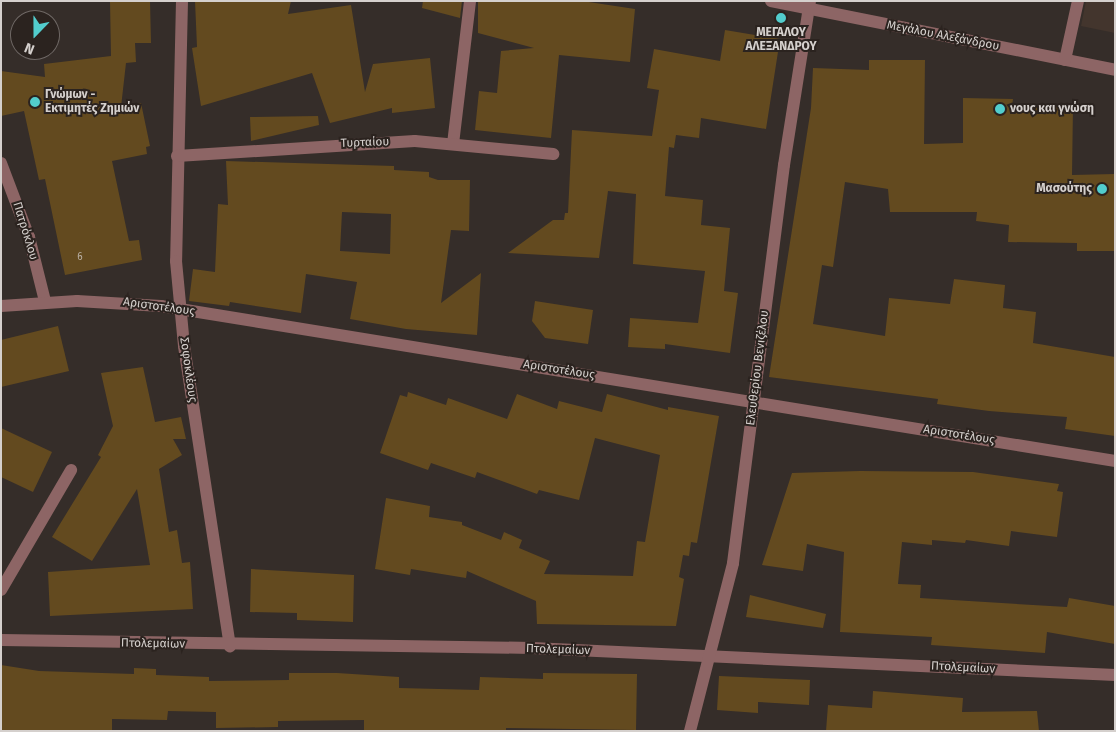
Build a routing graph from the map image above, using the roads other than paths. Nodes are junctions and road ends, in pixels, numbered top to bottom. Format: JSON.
{"nodes":[{"id":1,"x":182,"y":1,"type":"edge"},
{"id":2,"x":470,"y":1,"type":"edge"},
{"id":3,"x":771,"y":1,"type":"edge"},
{"id":4,"x":1078,"y":1,"type":"edge"},
{"id":5,"x":809,"y":6,"type":"edge"},
{"id":6,"x":1065,"y":60,"type":"junction"},
{"id":7,"x":1115,"y":70,"type":"edge"},
{"id":8,"x":453,"y":144,"type":"junction"},
{"id":9,"x":553,"y":154,"type":"dead end"},
{"id":10,"x":177,"y":156,"type":"junction"},
{"id":11,"x":1,"y":163,"type":"edge"},
{"id":12,"x":45,"y":301,"type":"junction"},
{"id":13,"x":1,"y":306,"type":"edge"},
{"id":14,"x":180,"y":309,"type":"junction"},
{"id":15,"x":753,"y":401,"type":"junction"},
{"id":16,"x":1115,"y":461,"type":"edge"},
{"id":17,"x":71,"y":470,"type":"dead end"},
{"id":18,"x":1,"y":590,"type":"edge"},
{"id":19,"x":1,"y":640,"type":"edge"},
{"id":20,"x":230,"y":646,"type":"junction"},
{"id":21,"x":709,"y":656,"type":"junction"},
{"id":22,"x":1115,"y":675,"type":"edge"},
{"id":23,"x":690,"y":731,"type":"edge"}],
"edges":[{"from":1,"to":10,"type":"street","name":"Σοφοκλέους"},
{"from":2,"to":8,"type":"street"},
{"from":3,"to":5,"type":"street","name":"Μεγάλου Αλεξάνδρου"},
{"from":4,"to":6,"type":"street"},
{"from":5,"to":6,"type":"street","name":"Μεγάλου Αλεξάνδρου"},
{"from":5,"to":15,"type":"street","name":"Ελευθερίου Βενιζέλου"},
{"from":6,"to":7,"type":"street","name":"Μεγάλου Αλεξάνδρου"},
{"from":8,"to":9,"type":"street","name":"Τυρταίου"},
{"from":8,"to":10,"type":"street","name":"Τυρταίου"},
{"from":10,"to":14,"type":"street","name":"Σοφοκλέους"},
{"from":11,"to":12,"type":"street","name":"Πατρόκλου"},
{"from":12,"to":13,"type":"street","name":"Αριστοτέλους"},
{"from":12,"to":14,"type":"street","name":"Αριστοτέλους"},
{"from":14,"to":15,"type":"street","name":"Αριστοτέλους"},
{"from":14,"to":20,"type":"street","name":"Σοφοκλέους"},
{"from":15,"to":16,"type":"street","name":"Αριστοτέλους"},
{"from":15,"to":21,"type":"street","name":"Ελευθερίου Βενιζέλου"},
{"from":17,"to":18,"type":"street"},
{"from":19,"to":20,"type":"street","name":"Πτολεμαίων"},
{"from":20,"to":21,"type":"street","name":"Πτολεμαίων"},
{"from":21,"to":22,"type":"street","name":"Πτολεμαίων"},
{"from":21,"to":23,"type":"street","name":"Ελευθερίου Βενιζέλου"}]}
